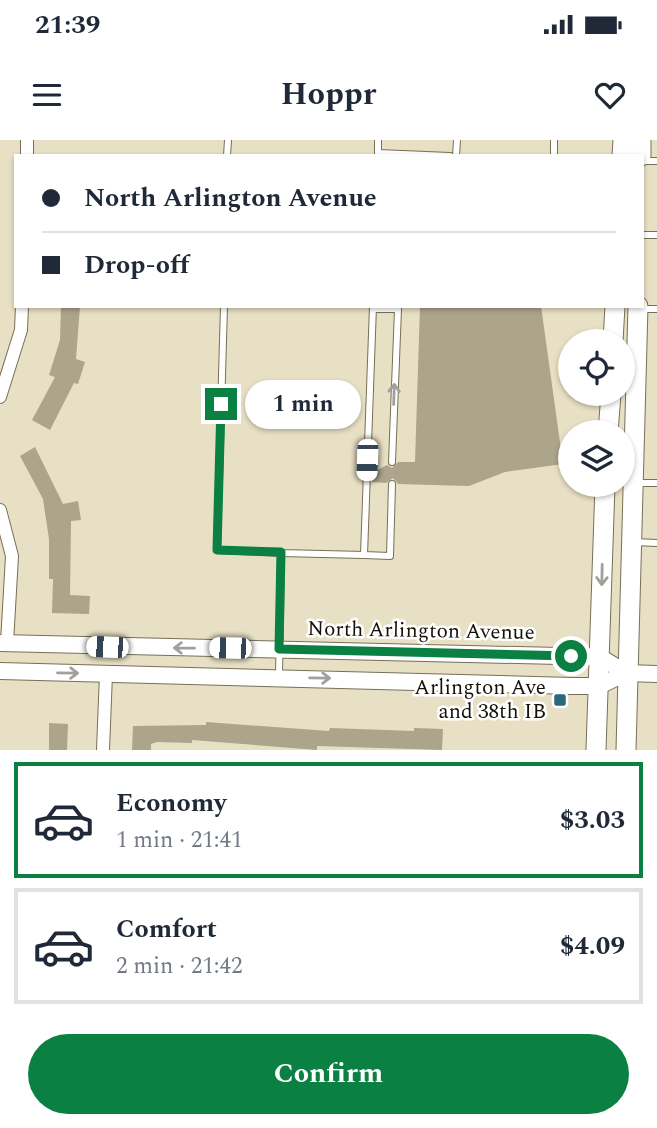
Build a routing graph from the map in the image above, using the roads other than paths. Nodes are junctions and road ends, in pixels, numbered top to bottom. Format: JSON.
{"nodes":[{"id":1,"x":22,"y":308,"type":"edge"},
{"id":2,"x":224,"y":308,"type":"edge"},
{"id":3,"x":373,"y":308,"type":"edge"},
{"id":4,"x":386,"y":308,"type":"edge"},
{"id":5,"x":615,"y":308,"type":"edge"},
{"id":6,"x":644,"y":308,"type":"edge"},
{"id":7,"x":614,"y":329,"type":"edge"},
{"id":8,"x":0,"y":397,"type":"edge"},
{"id":9,"x":635,"y":439,"type":"edge"},
{"id":10,"x":392,"y":462,"type":"dead end"},
{"id":11,"x":635,"y":483,"type":"edge"},
{"id":12,"x":657,"y":483,"type":"edge"},
{"id":13,"x":392,"y":484,"type":"dead end"},
{"id":14,"x":605,"y":497,"type":"edge"},
{"id":15,"x":632,"y":497,"type":"edge"},
{"id":16,"x":0,"y":510,"type":"edge"},
{"id":17,"x":630,"y":542,"type":"junction"},
{"id":18,"x":657,"y":543,"type":"edge"},
{"id":19,"x":281,"y":552,"type":"junction"},
{"id":20,"x":364,"y":555,"type":"junction"},
{"id":21,"x":3,"y":643,"type":"edge"},
{"id":22,"x":279,"y":649,"type":"junction"},
{"id":23,"x":600,"y":657,"type":"junction"},
{"id":24,"x":0,"y":671,"type":"edge"},
{"id":25,"x":626,"y":673,"type":"junction"},
{"id":26,"x":106,"y":674,"type":"junction"},
{"id":27,"x":657,"y":674,"type":"edge"},
{"id":28,"x":279,"y":677,"type":"junction"},
{"id":29,"x":598,"y":685,"type":"junction"},
{"id":30,"x":103,"y":750,"type":"edge"},
{"id":31,"x":596,"y":750,"type":"edge"},
{"id":32,"x":626,"y":750,"type":"edge"}],
"edges":[{"from":1,"to":8,"type":"street"},
{"from":2,"to":19,"type":"lane"},
{"from":3,"to":20,"type":"lane"},
{"from":10,"to":4,"type":"lane","one_way":true},
{"from":5,"to":7,"type":"main road"},
{"from":6,"to":9,"type":"main road"},
{"from":11,"to":12,"type":"lane"},
{"from":13,"to":20,"type":"lane"},
{"from":14,"to":23,"type":"main road","one_way":true},
{"from":15,"to":17,"type":"main road"},
{"from":16,"to":21,"type":"street"},
{"from":17,"to":18,"type":"lane"},
{"from":17,"to":25,"type":"main road"},
{"from":19,"to":20,"type":"lane"},
{"from":19,"to":22,"type":"lane"},
{"from":22,"to":21,"type":"main road","name":"North Arlington Avenue","one_way":true},
{"from":22,"to":23,"type":"main road","name":"North Arlington Avenue"},
{"from":22,"to":28,"type":"lane"},
{"from":23,"to":25,"type":"main road"},
{"from":23,"to":29,"type":"main road"},
{"from":24,"to":26,"type":"main road","one_way":true},
{"from":25,"to":27,"type":"main road"},
{"from":25,"to":29,"type":"main road"},
{"from":25,"to":32,"type":"main road"},
{"from":26,"to":28,"type":"main road"},
{"from":26,"to":30,"type":"street"},
{"from":28,"to":29,"type":"main road","one_way":true},
{"from":29,"to":31,"type":"main road"}]}
